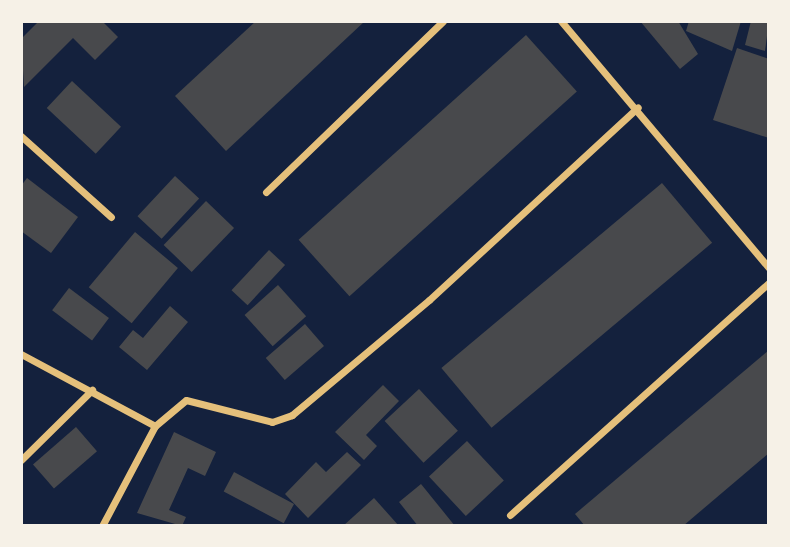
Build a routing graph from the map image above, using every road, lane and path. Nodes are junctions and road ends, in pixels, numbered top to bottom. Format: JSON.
{"nodes":[{"id":1,"x":443,"y":21,"type":"edge"},
{"id":2,"x":561,"y":21,"type":"edge"},
{"id":3,"x":638,"y":107,"type":"junction"},
{"id":4,"x":21,"y":136,"type":"edge"},
{"id":5,"x":266,"y":192,"type":"dead end"},
{"id":6,"x":111,"y":217,"type":"dead end"},
{"id":7,"x":769,"y":268,"type":"edge"},
{"id":8,"x":769,"y":282,"type":"edge"},
{"id":9,"x":21,"y":355,"type":"edge"},
{"id":10,"x":92,"y":390,"type":"junction"},
{"id":11,"x":155,"y":426,"type":"junction"},
{"id":12,"x":21,"y":460,"type":"edge"},
{"id":13,"x":510,"y":515,"type":"dead end"},
{"id":14,"x":102,"y":526,"type":"edge"}],
"edges":[{"from":1,"to":5,"type":"street"},
{"from":2,"to":3,"type":"street"},
{"from":3,"to":7,"type":"street"},
{"from":3,"to":11,"type":"street"},
{"from":4,"to":6,"type":"street"},
{"from":8,"to":13,"type":"street"},
{"from":9,"to":10,"type":"street"},
{"from":10,"to":11,"type":"street"},
{"from":10,"to":12,"type":"street"},
{"from":11,"to":14,"type":"street"}]}
